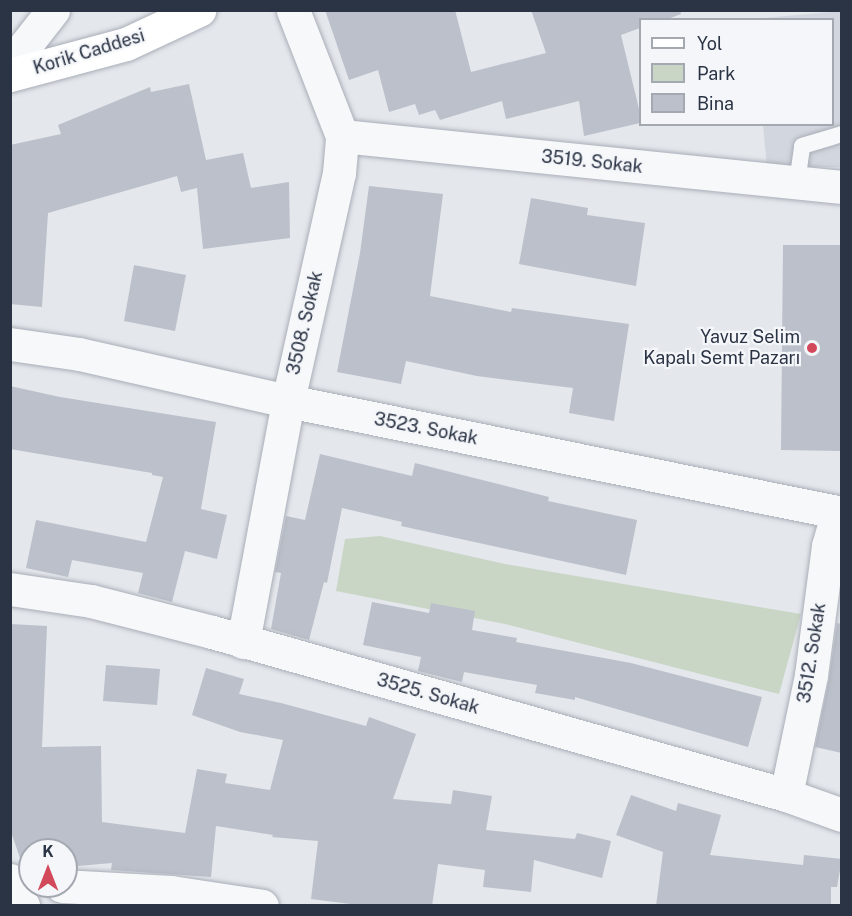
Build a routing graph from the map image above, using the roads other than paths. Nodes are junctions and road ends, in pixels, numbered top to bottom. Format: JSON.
{"nodes":[{"id":1,"x":53,"y":10,"type":"edge"},
{"id":2,"x":199,"y":10,"type":"edge"},
{"id":3,"x":293,"y":10,"type":"edge"},
{"id":4,"x":10,"y":65,"type":"edge"},
{"id":5,"x":10,"y":75,"type":"edge"},
{"id":6,"x":842,"y":134,"type":"edge"},
{"id":7,"x":342,"y":136,"type":"junction"},
{"id":8,"x":796,"y":183,"type":"junction"},
{"id":9,"x":842,"y":187,"type":"edge"},
{"id":10,"x":10,"y":344,"type":"edge"},
{"id":11,"x":288,"y":401,"type":"junction"},
{"id":12,"x":840,"y":512,"type":"edge"},
{"id":13,"x":10,"y":589,"type":"edge"},
{"id":14,"x":243,"y":642,"type":"junction"},
{"id":15,"x":786,"y":795,"type":"junction"},
{"id":16,"x":842,"y":815,"type":"edge"},
{"id":17,"x":78,"y":887,"type":"edge"},
{"id":18,"x":262,"y":906,"type":"edge"}],
"edges":[{"from":1,"to":4,"type":"street"},
{"from":2,"to":5,"type":"main road","name":"Korik Caddesi"},
{"from":3,"to":7,"type":"street","name":"3508. Sokak"},
{"from":6,"to":8,"type":"lane"},
{"from":7,"to":8,"type":"street","name":"3519. Sokak"},
{"from":7,"to":11,"type":"street","name":"3508. Sokak"},
{"from":8,"to":9,"type":"street","name":"3519. Sokak"},
{"from":10,"to":11,"type":"street","name":"3523. Sokak"},
{"from":11,"to":12,"type":"street","name":"3523. Sokak"},
{"from":11,"to":14,"type":"street","name":"3508. Sokak"},
{"from":12,"to":15,"type":"street","name":"3512. Sokak"},
{"from":13,"to":14,"type":"street","name":"3525. Sokak"},
{"from":14,"to":15,"type":"street","name":"3525. Sokak"},
{"from":15,"to":16,"type":"street","name":"3525. Sokak"},
{"from":17,"to":18,"type":"street"}]}
